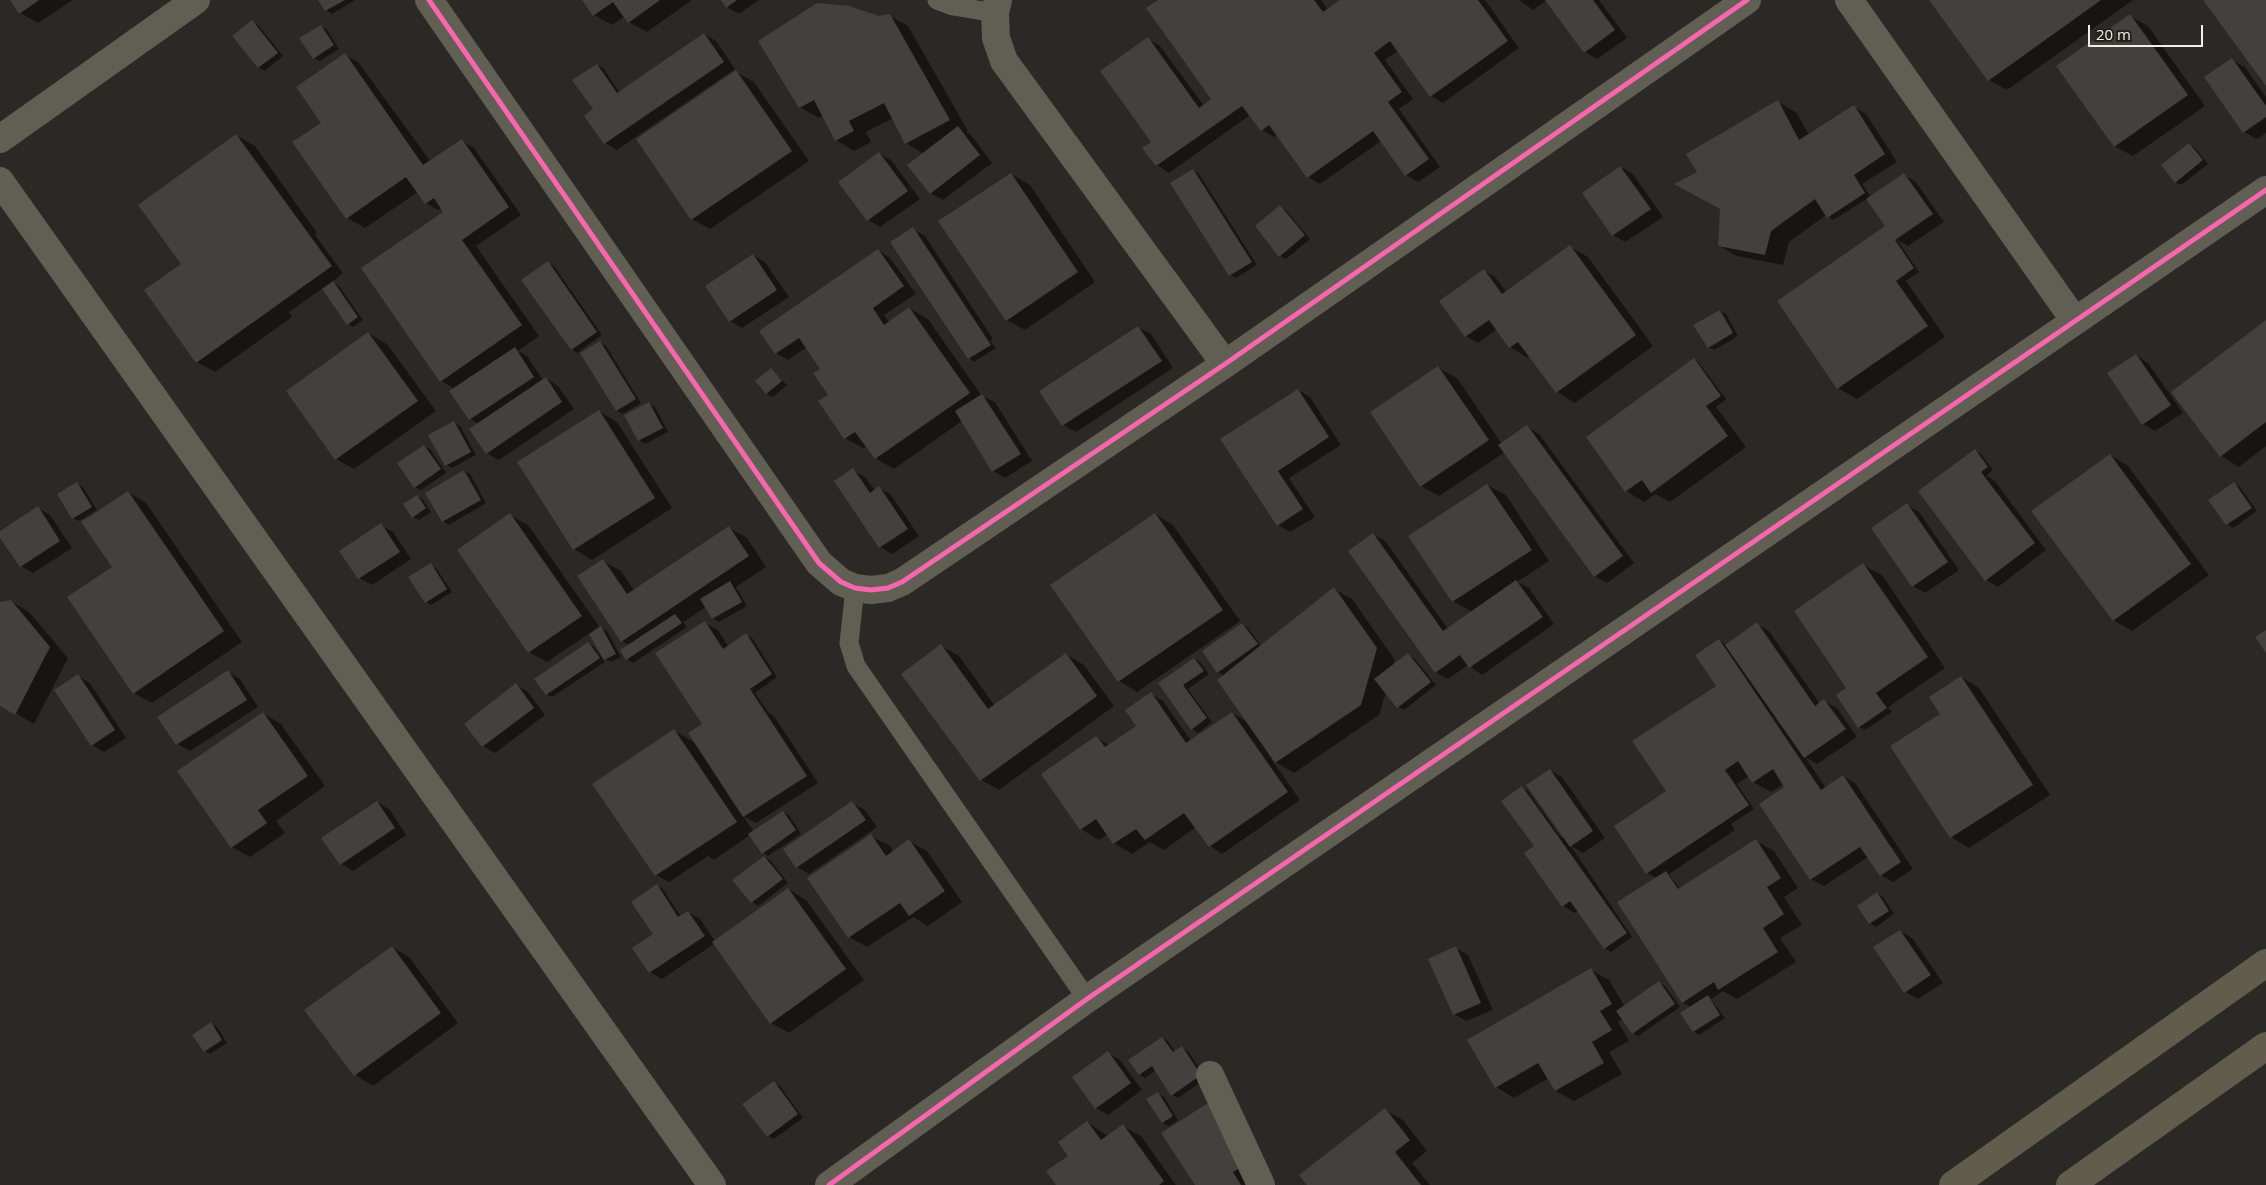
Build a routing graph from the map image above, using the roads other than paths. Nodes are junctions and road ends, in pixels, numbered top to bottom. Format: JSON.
{"nodes":[{"id":1,"x":196,"y":0,"type":"edge"},
{"id":2,"x":429,"y":0,"type":"edge"},
{"id":3,"x":937,"y":0,"type":"edge"},
{"id":4,"x":1747,"y":0,"type":"edge"},
{"id":5,"x":1849,"y":0,"type":"edge"},
{"id":6,"x":997,"y":6,"type":"edge"},
{"id":7,"x":0,"y":139,"type":"edge"},
{"id":8,"x":0,"y":181,"type":"edge"},
{"id":9,"x":2266,"y":190,"type":"edge"},
{"id":10,"x":2075,"y":321,"type":"junction"},
{"id":11,"x":1225,"y":364,"type":"junction"},
{"id":12,"x":855,"y":588,"type":"junction"},
{"id":13,"x":2266,"y":963,"type":"edge"},
{"id":14,"x":1087,"y":999,"type":"junction"},
{"id":15,"x":2266,"y":1046,"type":"edge"},
{"id":16,"x":1210,"y":1075,"type":"dead end"},
{"id":17,"x":836,"y":1183,"type":"edge"},
{"id":18,"x":712,"y":1185,"type":"edge"},
{"id":19,"x":1261,"y":1185,"type":"edge"},
{"id":20,"x":1953,"y":1185,"type":"edge"},
{"id":21,"x":2070,"y":1185,"type":"edge"}],
"edges":[{"from":1,"to":7,"type":"street"},
{"from":2,"to":12,"type":"street"},
{"from":3,"to":6,"type":"lane"},
{"from":4,"to":11,"type":"street"},
{"from":5,"to":10,"type":"street"},
{"from":6,"to":11,"type":"street"},
{"from":8,"to":18,"type":"street"},
{"from":9,"to":10,"type":"street"},
{"from":10,"to":14,"type":"street"},
{"from":11,"to":12,"type":"street"},
{"from":12,"to":14,"type":"lane"},
{"from":13,"to":20,"type":"main road"},
{"from":14,"to":17,"type":"street"},
{"from":15,"to":21,"type":"main road"},
{"from":16,"to":19,"type":"street"}]}
